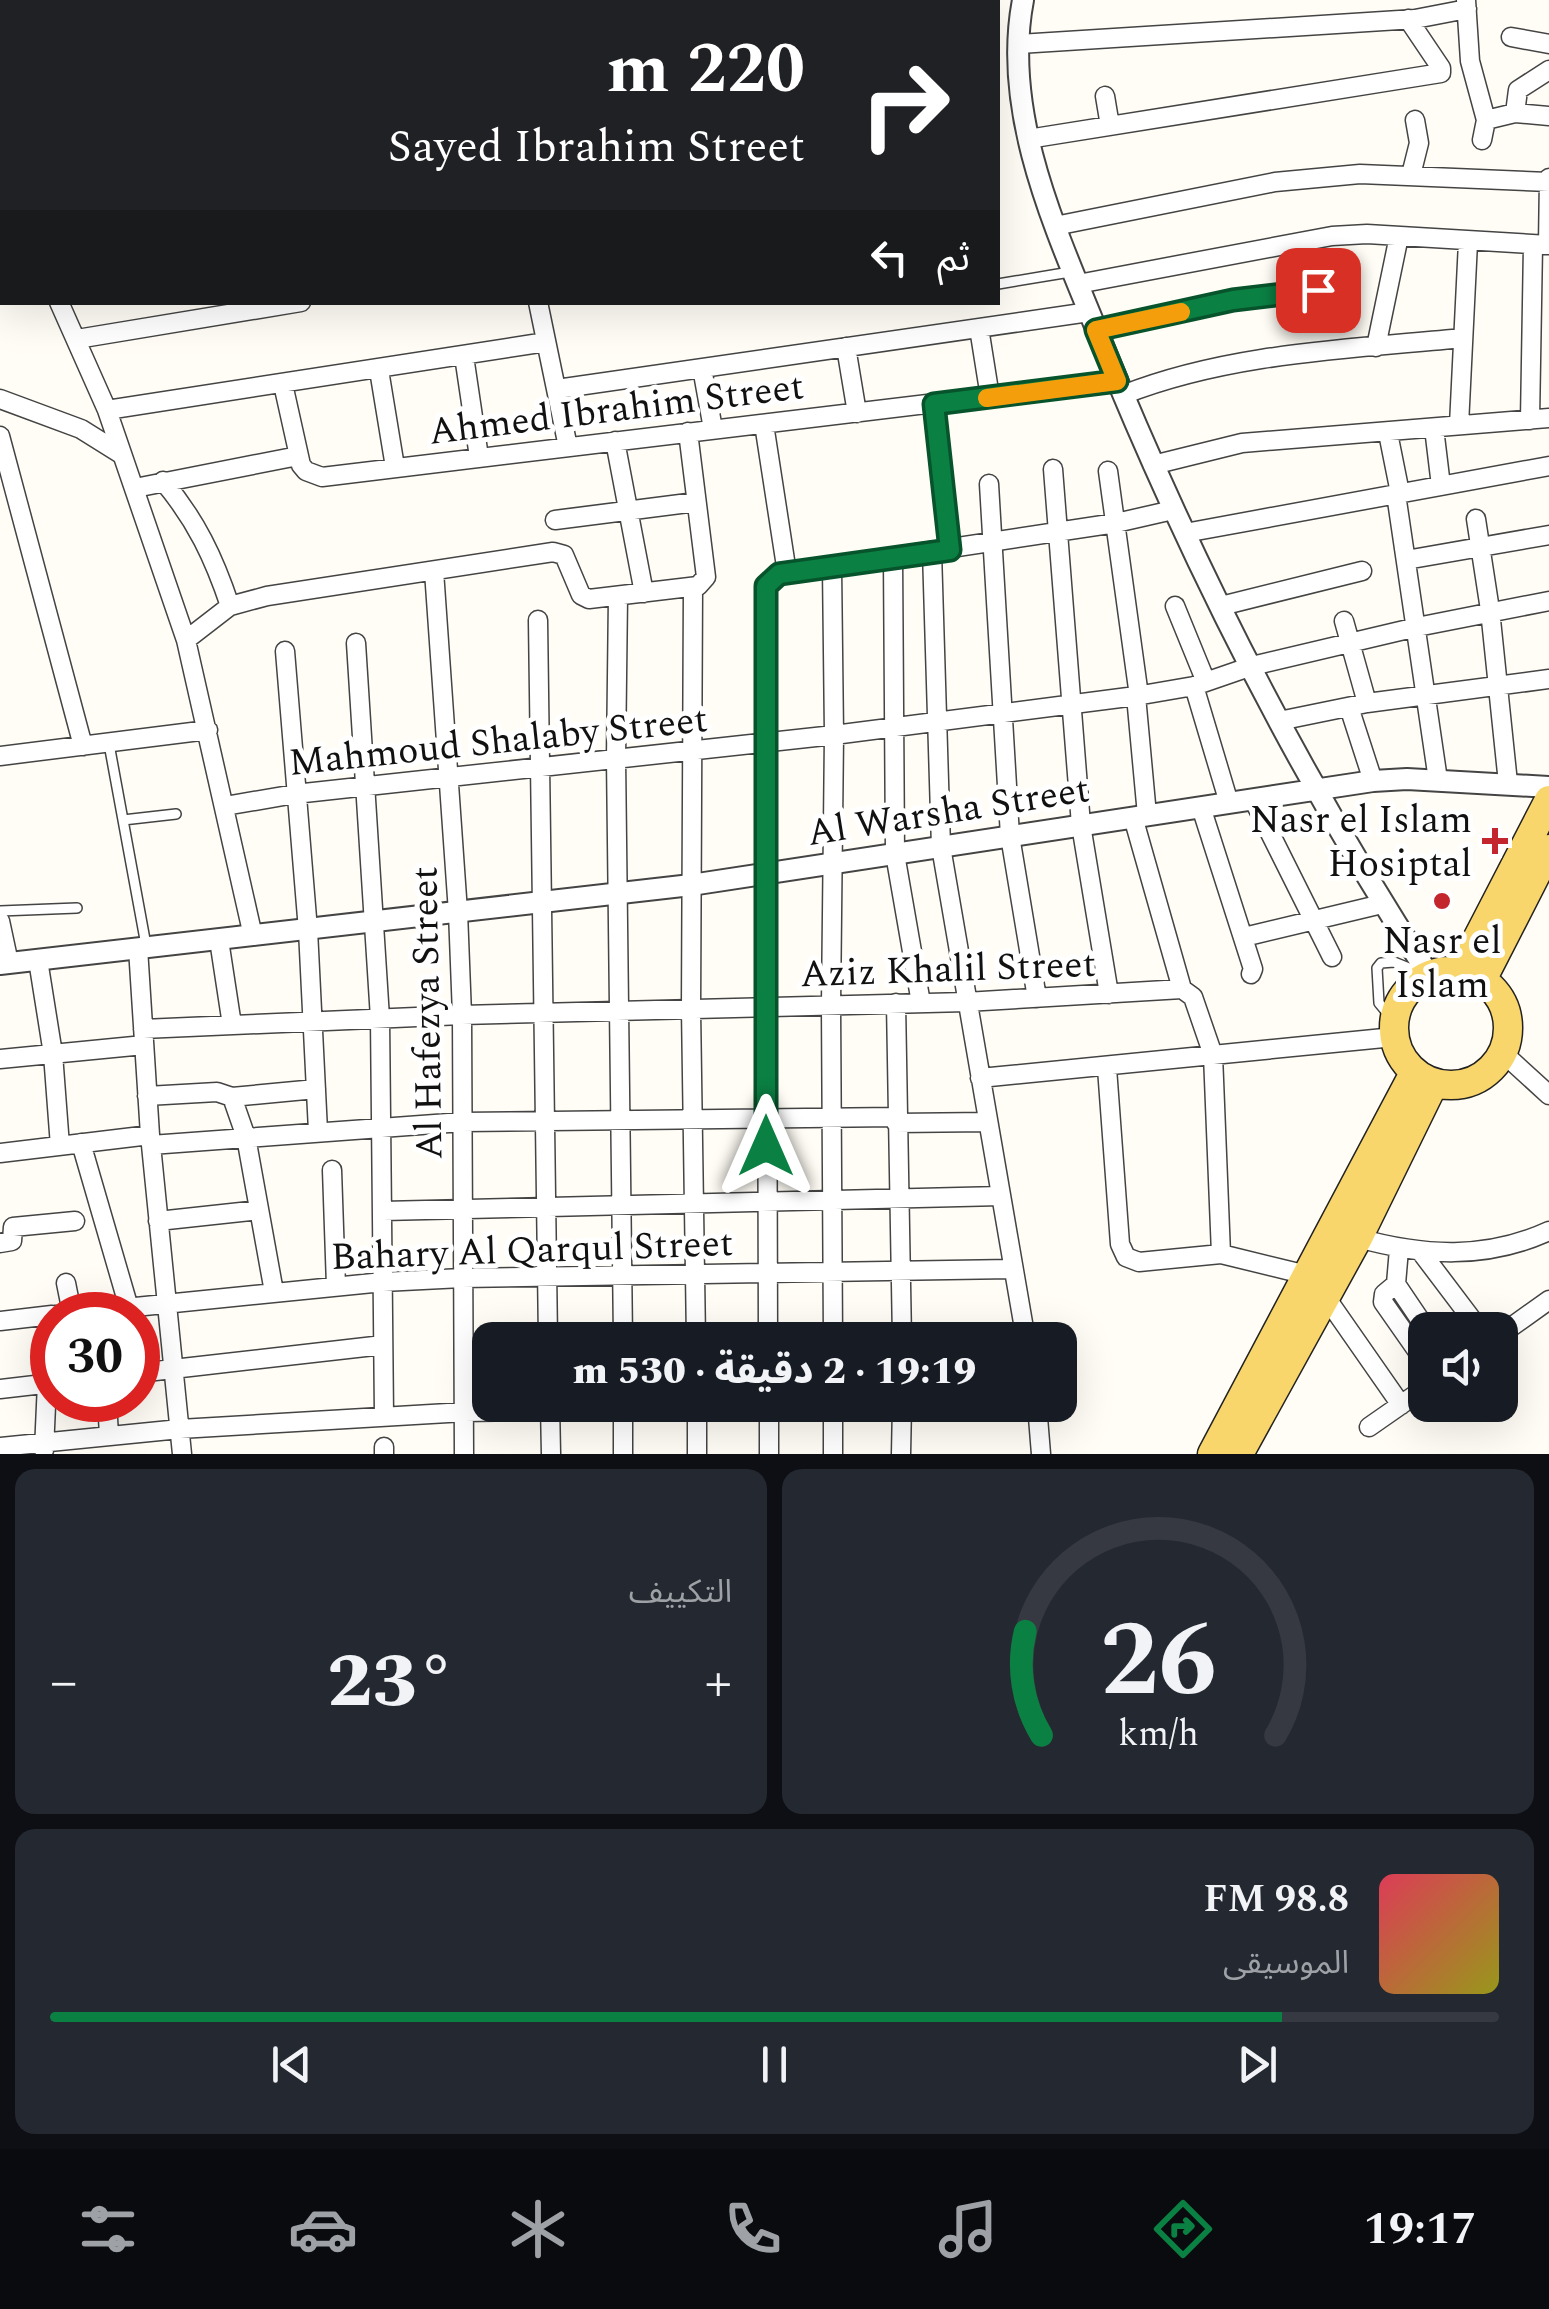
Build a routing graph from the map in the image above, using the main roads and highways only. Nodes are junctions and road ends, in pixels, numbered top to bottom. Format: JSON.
{"nodes":[{"id":1,"x":1549,"y":800,"type":"edge"},
{"id":2,"x":1549,"y":849,"type":"edge"},
{"id":3,"x":1471,"y":976,"type":"junction"},
{"id":4,"x":1424,"y":1078,"type":"junction"},
{"id":5,"x":1316,"y":1286,"type":"junction"},
{"id":6,"x":1248,"y":1446,"type":"edge"},
{"id":7,"x":1212,"y":1454,"type":"edge"}],
"edges":[{"from":1,"to":3,"type":"main road"},
{"from":2,"to":3,"type":"main road"},
{"from":3,"to":4,"type":"main road"},
{"from":3,"to":4,"type":"main road"},
{"from":4,"to":5,"type":"main road"},
{"from":4,"to":5,"type":"main road"},
{"from":5,"to":6,"type":"main road"},
{"from":5,"to":7,"type":"main road"}]}
